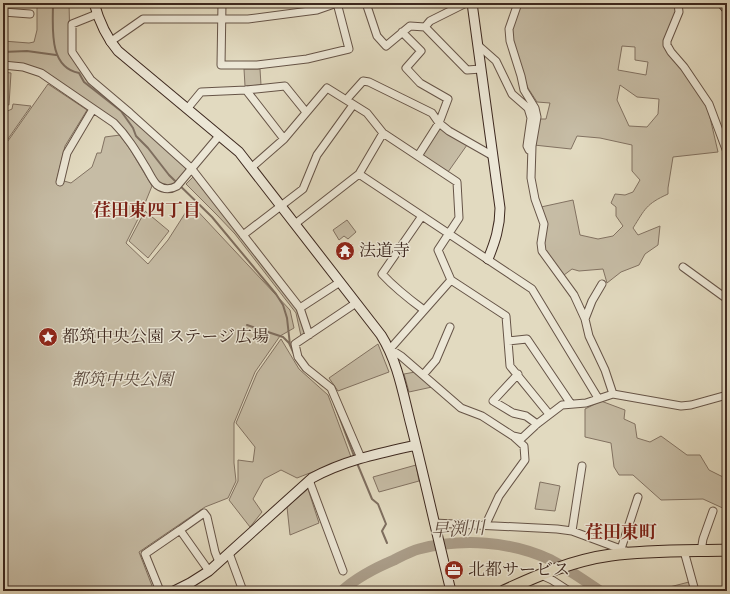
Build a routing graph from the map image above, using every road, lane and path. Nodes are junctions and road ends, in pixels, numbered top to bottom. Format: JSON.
{"nodes":[{"id":1,"x":94,"y":3,"type":"edge"},
{"id":2,"x":222,"y":3,"type":"edge"},
{"id":3,"x":337,"y":3,"type":"edge"},
{"id":4,"x":366,"y":3,"type":"edge"},
{"id":5,"x":466,"y":3,"type":"edge"},
{"id":6,"x":472,"y":3,"type":"edge"},
{"id":7,"x":518,"y":3,"type":"edge"},
{"id":8,"x":678,"y":3,"type":"edge"},
{"id":9,"x":722,"y":3,"type":"edge"},
{"id":10,"x":727,"y":10,"type":"edge"},
{"id":11,"x":3,"y":12,"type":"edge"},
{"id":12,"x":30,"y":14,"type":"dead end"},
{"id":13,"x":97,"y":14,"type":"junction"},
{"id":14,"x":222,"y":20,"type":"junction"},
{"id":15,"x":425,"y":27,"type":"junction"},
{"id":16,"x":402,"y":32,"type":"junction"},
{"id":17,"x":110,"y":42,"type":"junction"},
{"id":18,"x":479,"y":46,"type":"junction"},
{"id":19,"x":3,"y":65,"type":"edge"},
{"id":20,"x":481,"y":69,"type":"junction"},
{"id":21,"x":246,"y":90,"type":"junction"},
{"id":22,"x":346,"y":100,"type":"junction"},
{"id":23,"x":353,"y":105,"type":"junction"},
{"id":24,"x":93,"y":109,"type":"junction"},
{"id":25,"x":187,"y":109,"type":"junction"},
{"id":26,"x":306,"y":112,"type":"junction"},
{"id":27,"x":439,"y":123,"type":"junction"},
{"id":28,"x":383,"y":133,"type":"junction"},
{"id":29,"x":219,"y":136,"type":"junction"},
{"id":30,"x":284,"y":139,"type":"junction"},
{"id":31,"x":727,"y":152,"type":"edge"},
{"id":32,"x":532,"y":153,"type":"junction"},
{"id":33,"x":418,"y":156,"type":"junction"},
{"id":34,"x":493,"y":156,"type":"junction"},
{"id":35,"x":251,"y":168,"type":"junction"},
{"id":36,"x":190,"y":170,"type":"junction"},
{"id":37,"x":359,"y":174,"type":"junction"},
{"id":38,"x":60,"y":182,"type":"dead end"},
{"id":39,"x":280,"y":207,"type":"junction"},
{"id":40,"x":422,"y":216,"type":"junction"},
{"id":41,"x":295,"y":224,"type":"junction"},
{"id":42,"x":448,"y":233,"type":"junction"},
{"id":43,"x":243,"y":235,"type":"junction"},
{"id":44,"x":488,"y":259,"type":"junction"},
{"id":45,"x":682,"y":267,"type":"dead end"},
{"id":46,"x":451,"y":280,"type":"junction"},
{"id":47,"x":340,"y":282,"type":"junction"},
{"id":48,"x":602,"y":284,"type":"dead end"},
{"id":49,"x":727,"y":299,"type":"edge"},
{"id":50,"x":356,"y":303,"type":"junction"},
{"id":51,"x":300,"y":308,"type":"junction"},
{"id":52,"x":424,"y":310,"type":"junction"},
{"id":53,"x":585,"y":319,"type":"junction"},
{"id":54,"x":450,"y":327,"type":"dead end"},
{"id":55,"x":309,"y":334,"type":"junction"},
{"id":56,"x":508,"y":341,"type":"junction"},
{"id":57,"x":390,"y":350,"type":"junction"},
{"id":58,"x":518,"y":374,"type":"junction"},
{"id":59,"x":423,"y":375,"type":"junction"},
{"id":60,"x":613,"y":394,"type":"junction"},
{"id":61,"x":727,"y":395,"type":"edge"},
{"id":62,"x":598,"y":398,"type":"junction"},
{"id":63,"x":571,"y":404,"type":"junction"},
{"id":64,"x":549,"y":414,"type":"junction"},
{"id":65,"x":536,"y":424,"type":"junction"},
{"id":66,"x":513,"y":436,"type":"junction"},
{"id":67,"x":416,"y":445,"type":"junction"},
{"id":68,"x":361,"y":458,"type":"junction"},
{"id":69,"x":582,"y":466,"type":"dead end"},
{"id":70,"x":309,"y":480,"type":"junction"},
{"id":71,"x":638,"y":497,"type":"dead end"},
{"id":72,"x":713,"y":511,"type":"dead end"},
{"id":73,"x":434,"y":523,"type":"junction"},
{"id":74,"x":486,"y":524,"type":"junction"},
{"id":75,"x":180,"y":530,"type":"junction"},
{"id":76,"x":572,"y":531,"type":"junction"},
{"id":77,"x":701,"y":550,"type":"junction"},
{"id":78,"x":727,"y":550,"type":"edge"},
{"id":79,"x":625,"y":551,"type":"junction"},
{"id":80,"x":684,"y":551,"type":"junction"},
{"id":81,"x":229,"y":553,"type":"junction"},
{"id":82,"x":219,"y":562,"type":"junction"},
{"id":83,"x":209,"y":571,"type":"junction"},
{"id":84,"x":343,"y":571,"type":"dead end"},
{"id":85,"x":541,"y":575,"type":"junction"},
{"id":86,"x":160,"y":591,"type":"edge"},
{"id":87,"x":174,"y":591,"type":"edge"},
{"id":88,"x":243,"y":591,"type":"edge"},
{"id":89,"x":451,"y":591,"type":"edge"},
{"id":90,"x":504,"y":591,"type":"edge"},
{"id":91,"x":570,"y":591,"type":"edge"},
{"id":92,"x":695,"y":591,"type":"edge"}],
"edges":[{"from":1,"to":13,"type":"street"},
{"from":2,"to":14,"type":"street"},
{"from":3,"to":14,"type":"street"},
{"from":3,"to":14,"type":"street"},
{"from":4,"to":16,"type":"street"},
{"from":5,"to":15,"type":"street"},
{"from":6,"to":18,"type":"street"},
{"from":7,"to":32,"type":"street"},
{"from":8,"to":31,"type":"street"},
{"from":9,"to":10,"type":"street"},
{"from":11,"to":12,"type":"street"},
{"from":13,"to":17,"type":"street"},
{"from":13,"to":36,"type":"street"},
{"from":14,"to":17,"type":"street"},
{"from":15,"to":16,"type":"street"},
{"from":15,"to":20,"type":"street"},
{"from":16,"to":27,"type":"street"},
{"from":17,"to":25,"type":"street"},
{"from":18,"to":20,"type":"street"},
{"from":18,"to":32,"type":"street"},
{"from":19,"to":24,"type":"street"},
{"from":20,"to":34,"type":"street"},
{"from":21,"to":25,"type":"street"},
{"from":21,"to":26,"type":"street"},
{"from":21,"to":30,"type":"street"},
{"from":22,"to":23,"type":"street"},
{"from":22,"to":26,"type":"street"},
{"from":22,"to":27,"type":"street"},
{"from":23,"to":28,"type":"street"},
{"from":23,"to":39,"type":"street"},
{"from":24,"to":36,"type":"street"},
{"from":24,"to":38,"type":"street"},
{"from":25,"to":29,"type":"street"},
{"from":26,"to":30,"type":"street"},
{"from":27,"to":33,"type":"street"},
{"from":27,"to":34,"type":"street"},
{"from":28,"to":33,"type":"street"},
{"from":28,"to":37,"type":"street"},
{"from":29,"to":35,"type":"street"},
{"from":29,"to":36,"type":"street"},
{"from":30,"to":35,"type":"street"},
{"from":32,"to":53,"type":"street"},
{"from":33,"to":42,"type":"street"},
{"from":34,"to":44,"type":"street"},
{"from":35,"to":39,"type":"street"},
{"from":36,"to":43,"type":"street"},
{"from":37,"to":40,"type":"street"},
{"from":37,"to":41,"type":"street"},
{"from":39,"to":41,"type":"street"},
{"from":39,"to":43,"type":"street"},
{"from":40,"to":42,"type":"street"},
{"from":40,"to":52,"type":"street"},
{"from":41,"to":47,"type":"street"},
{"from":42,"to":44,"type":"street"},
{"from":42,"to":46,"type":"street"},
{"from":43,"to":51,"type":"street"},
{"from":44,"to":62,"type":"street"},
{"from":45,"to":49,"type":"street"},
{"from":46,"to":52,"type":"street"},
{"from":46,"to":56,"type":"street"},
{"from":47,"to":50,"type":"street"},
{"from":47,"to":51,"type":"street"},
{"from":48,"to":53,"type":"street"},
{"from":50,"to":55,"type":"street"},
{"from":50,"to":57,"type":"street"},
{"from":51,"to":55,"type":"street"},
{"from":52,"to":57,"type":"street"},
{"from":53,"to":60,"type":"street"},
{"from":54,"to":59,"type":"street"},
{"from":55,"to":68,"type":"street"},
{"from":56,"to":58,"type":"street"},
{"from":56,"to":63,"type":"street"},
{"from":57,"to":59,"type":"street"},
{"from":57,"to":67,"type":"street"},
{"from":58,"to":64,"type":"street"},
{"from":58,"to":65,"type":"street"},
{"from":59,"to":66,"type":"street"},
{"from":60,"to":61,"type":"street"},
{"from":60,"to":62,"type":"street"},
{"from":62,"to":63,"type":"street"},
{"from":63,"to":64,"type":"street"},
{"from":64,"to":65,"type":"street"},
{"from":65,"to":66,"type":"street"},
{"from":66,"to":74,"type":"street"},
{"from":67,"to":68,"type":"street"},
{"from":67,"to":73,"type":"street"},
{"from":68,"to":70,"type":"street"},
{"from":69,"to":76,"type":"street"},
{"from":70,"to":81,"type":"street"},
{"from":70,"to":84,"type":"street"},
{"from":71,"to":79,"type":"street"},
{"from":72,"to":77,"type":"street"},
{"from":73,"to":74,"type":"street"},
{"from":73,"to":89,"type":"street"},
{"from":74,"to":76,"type":"street"},
{"from":75,"to":82,"type":"street"},
{"from":75,"to":83,"type":"street"},
{"from":75,"to":86,"type":"street"},
{"from":76,"to":79,"type":"street"},
{"from":77,"to":78,"type":"main road"},
{"from":77,"to":80,"type":"main road"},
{"from":79,"to":80,"type":"main road"},
{"from":79,"to":85,"type":"main road"},
{"from":80,"to":92,"type":"street"},
{"from":81,"to":82,"type":"street"},
{"from":81,"to":88,"type":"street"},
{"from":82,"to":83,"type":"street"},
{"from":83,"to":87,"type":"street"},
{"from":85,"to":90,"type":"main road"},
{"from":85,"to":91,"type":"street"}]}
